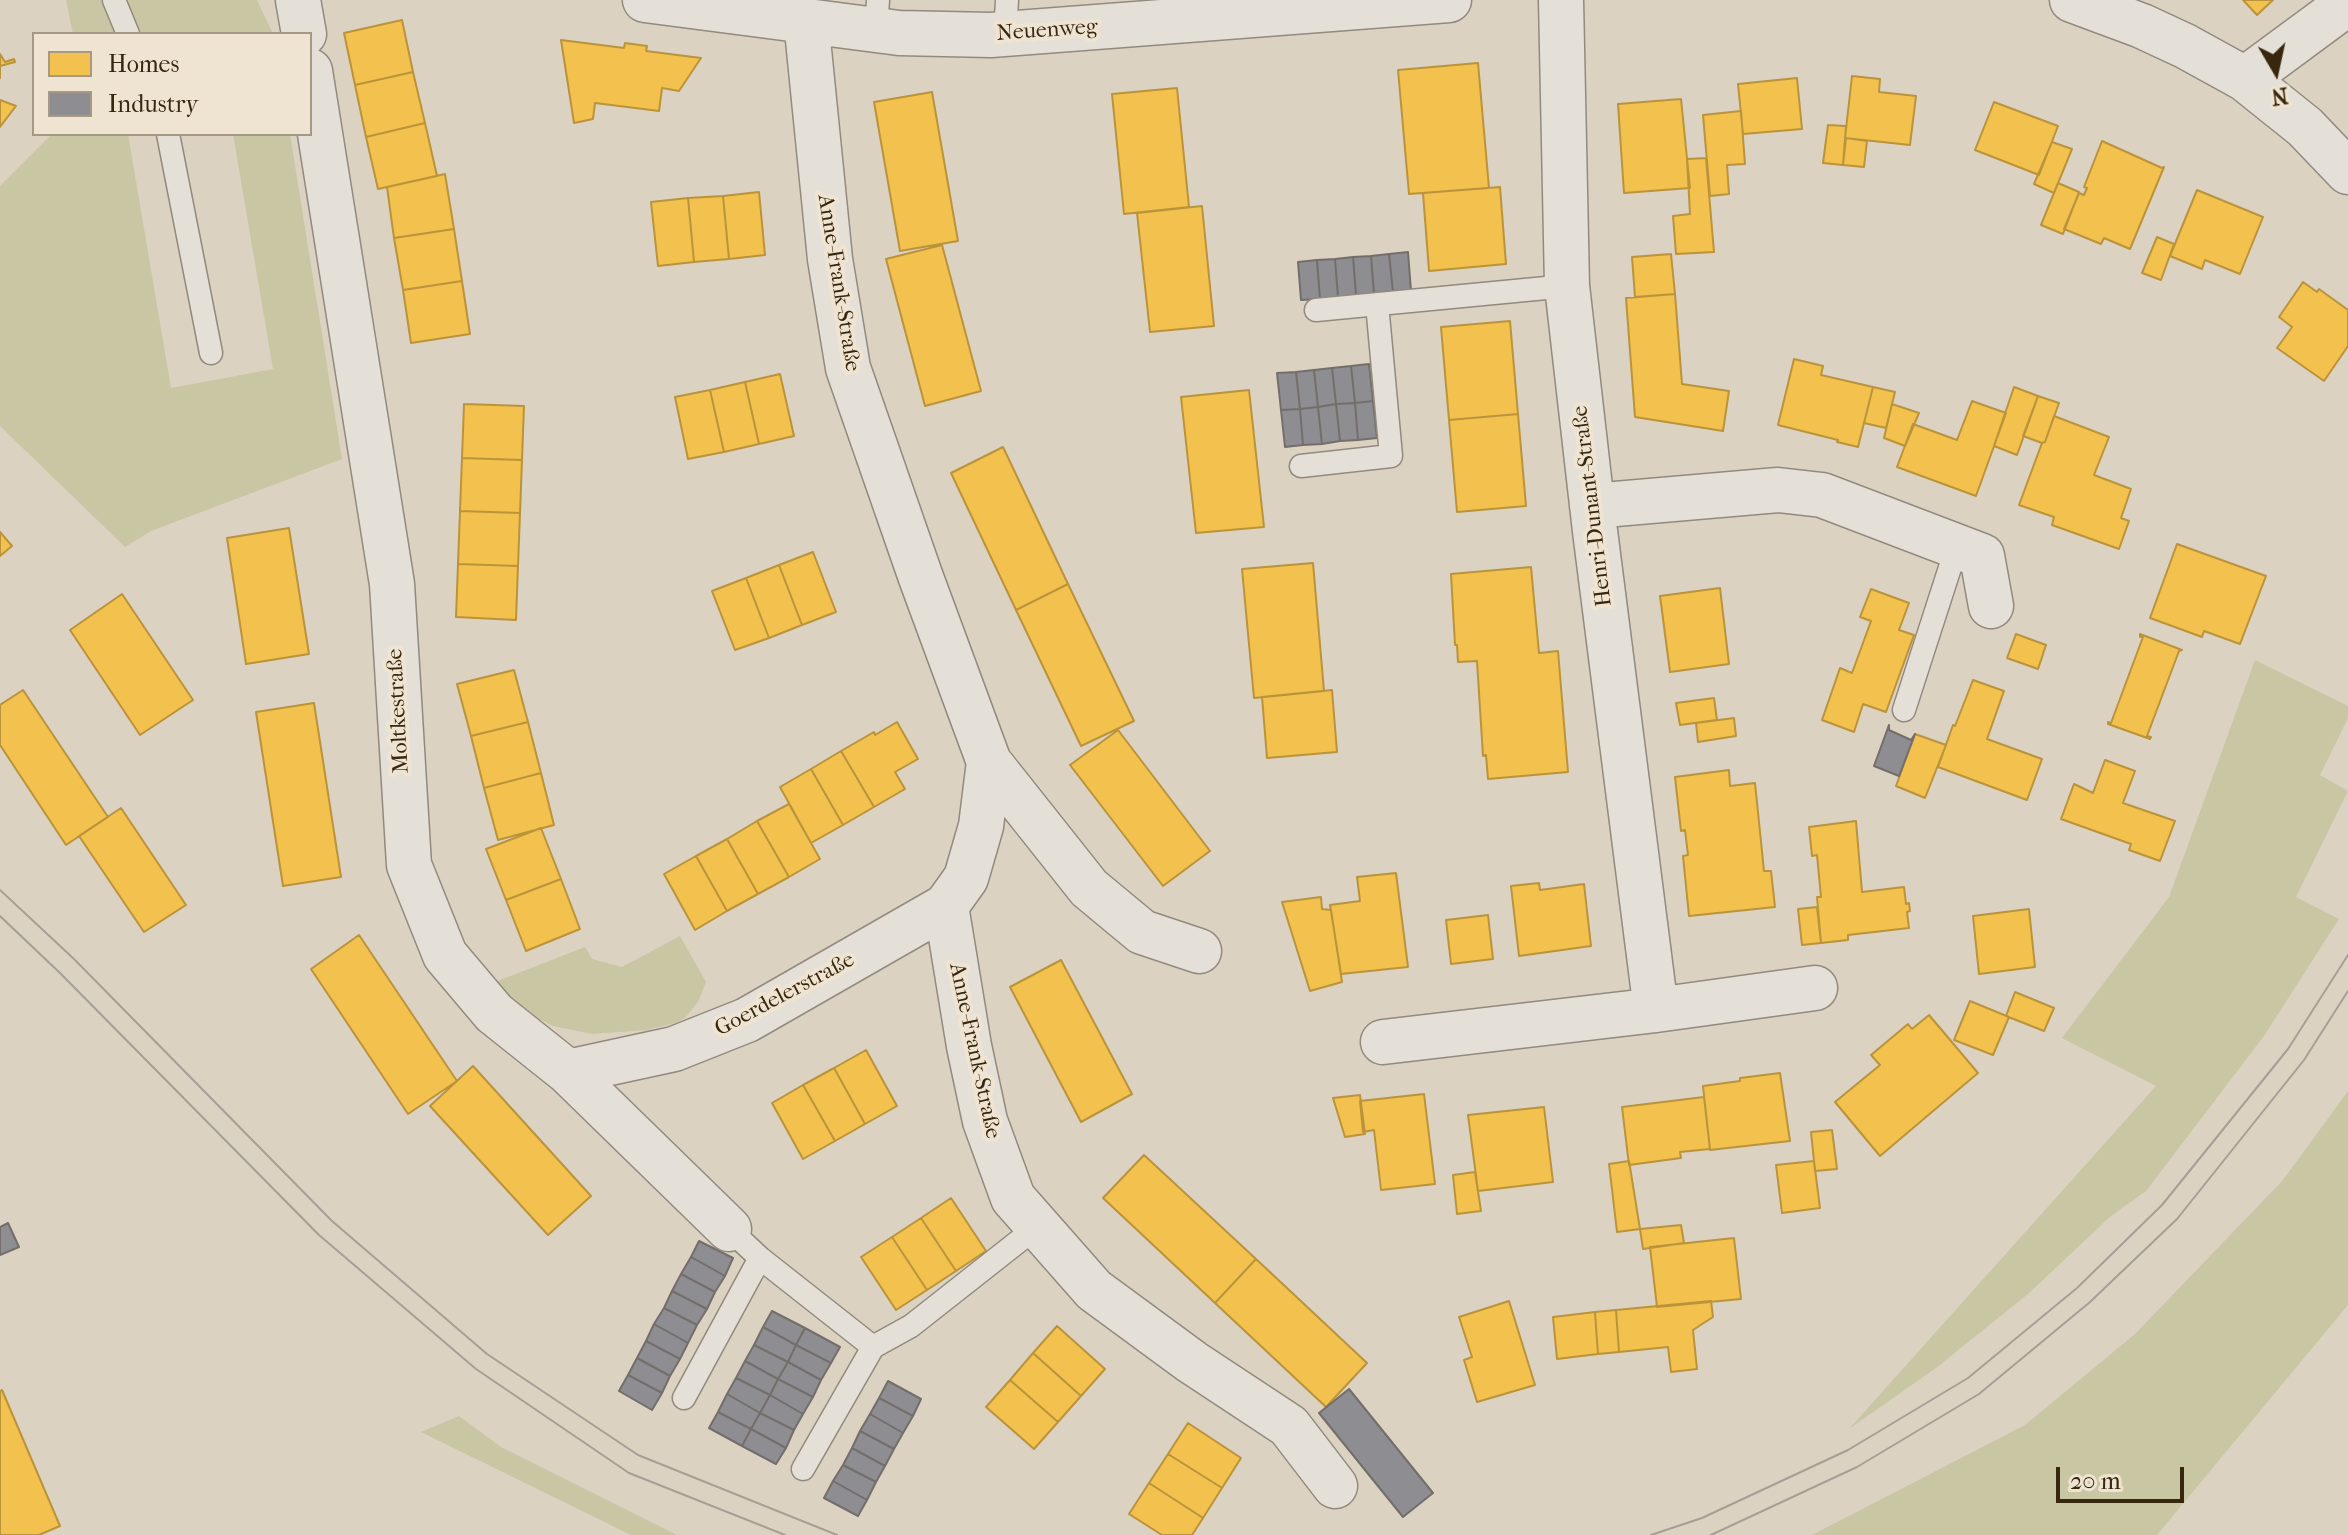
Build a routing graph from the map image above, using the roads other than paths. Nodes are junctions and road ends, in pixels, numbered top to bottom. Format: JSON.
{"nodes":[{"id":1,"x":114,"y":0,"type":"edge"},
{"id":2,"x":298,"y":0,"type":"edge"},
{"id":3,"x":645,"y":0,"type":"edge"},
{"id":4,"x":1449,"y":0,"type":"edge"},
{"id":5,"x":1561,"y":0,"type":"edge"},
{"id":6,"x":2072,"y":0,"type":"edge"},
{"id":7,"x":2348,"y":3,"type":"edge"},
{"id":8,"x":877,"y":15,"type":"edge"},
{"id":9,"x":1006,"y":17,"type":"edge"},
{"id":10,"x":806,"y":20,"type":"junction"},
{"id":11,"x":127,"y":32,"type":"edge"},
{"id":12,"x":304,"y":32,"type":"edge"},
{"id":13,"x":2245,"y":79,"type":"junction"},
{"id":14,"x":312,"y":84,"type":"edge"},
{"id":15,"x":168,"y":136,"type":"edge"},
{"id":16,"x":2348,"y":172,"type":"edge"},
{"id":17,"x":1567,"y":286,"type":"junction"},
{"id":18,"x":1377,"y":304,"type":"junction"},
{"id":19,"x":1316,"y":310,"type":"dead end"},
{"id":20,"x":211,"y":353,"type":"dead end"},
{"id":21,"x":1301,"y":466,"type":"dead end"},
{"id":22,"x":1592,"y":506,"type":"junction"},
{"id":23,"x":1957,"y":546,"type":"junction"},
{"id":24,"x":1991,"y":606,"type":"dead end"},
{"id":25,"x":1904,"y":710,"type":"dead end"},
{"id":26,"x":989,"y":762,"type":"junction"},
{"id":27,"x":946,"y":906,"type":"junction"},
{"id":28,"x":1199,"y":951,"type":"dead end"},
{"id":29,"x":1815,"y":988,"type":"dead end"},
{"id":30,"x":1656,"y":1010,"type":"junction"},
{"id":31,"x":1383,"y":1042,"type":"dead end"},
{"id":32,"x":568,"y":1072,"type":"junction"},
{"id":33,"x":1038,"y":1226,"type":"junction"},
{"id":34,"x":744,"y":1244,"type":"junction"},
{"id":35,"x":873,"y":1347,"type":"junction"},
{"id":36,"x":684,"y":1398,"type":"dead end"},
{"id":37,"x":803,"y":1469,"type":"dead end"},
{"id":38,"x":1335,"y":1486,"type":"dead end"}],
"edges":[{"from":1,"to":11,"type":"lane"},
{"from":2,"to":12,"type":"street"},
{"from":3,"to":10,"type":"street","name":"Neuenweg"},
{"from":4,"to":9,"type":"street","name":"Neuenweg"},
{"from":5,"to":17,"type":"street","name":"Henri-Dunant-Straße"},
{"from":6,"to":13,"type":"street"},
{"from":7,"to":13,"type":"street"},
{"from":8,"to":9,"type":"street","name":"Neuenweg"},
{"from":8,"to":10,"type":"street","name":"Neuenweg"},
{"from":10,"to":26,"type":"street","name":"Anne-Frank-Straße"},
{"from":13,"to":16,"type":"street"},
{"from":14,"to":32,"type":"street","name":"Moltkestraße"},
{"from":15,"to":20,"type":"lane"},
{"from":17,"to":18,"type":"lane"},
{"from":17,"to":22,"type":"street","name":"Henri-Dunant-Straße"},
{"from":18,"to":19,"type":"lane"},
{"from":18,"to":21,"type":"lane"},
{"from":22,"to":23,"type":"street"},
{"from":22,"to":30,"type":"street","name":"Henri-Dunant-Straße"},
{"from":23,"to":24,"type":"street"},
{"from":23,"to":25,"type":"lane"},
{"from":26,"to":27,"type":"street","name":"Anne-Frank-Straße"},
{"from":26,"to":28,"type":"street","name":"Anne-Frank-Straße"},
{"from":27,"to":32,"type":"street","name":"Goerdelerstraße"},
{"from":27,"to":33,"type":"street","name":"Anne-Frank-Straße"},
{"from":29,"to":30,"type":"street"},
{"from":30,"to":31,"type":"street"},
{"from":32,"to":34,"type":"street","name":"Moltkestraße"},
{"from":33,"to":35,"type":"lane"},
{"from":33,"to":38,"type":"street","name":"Anne-Frank-Straße"},
{"from":34,"to":35,"type":"lane"},
{"from":34,"to":36,"type":"lane"},
{"from":35,"to":37,"type":"lane"}]}
